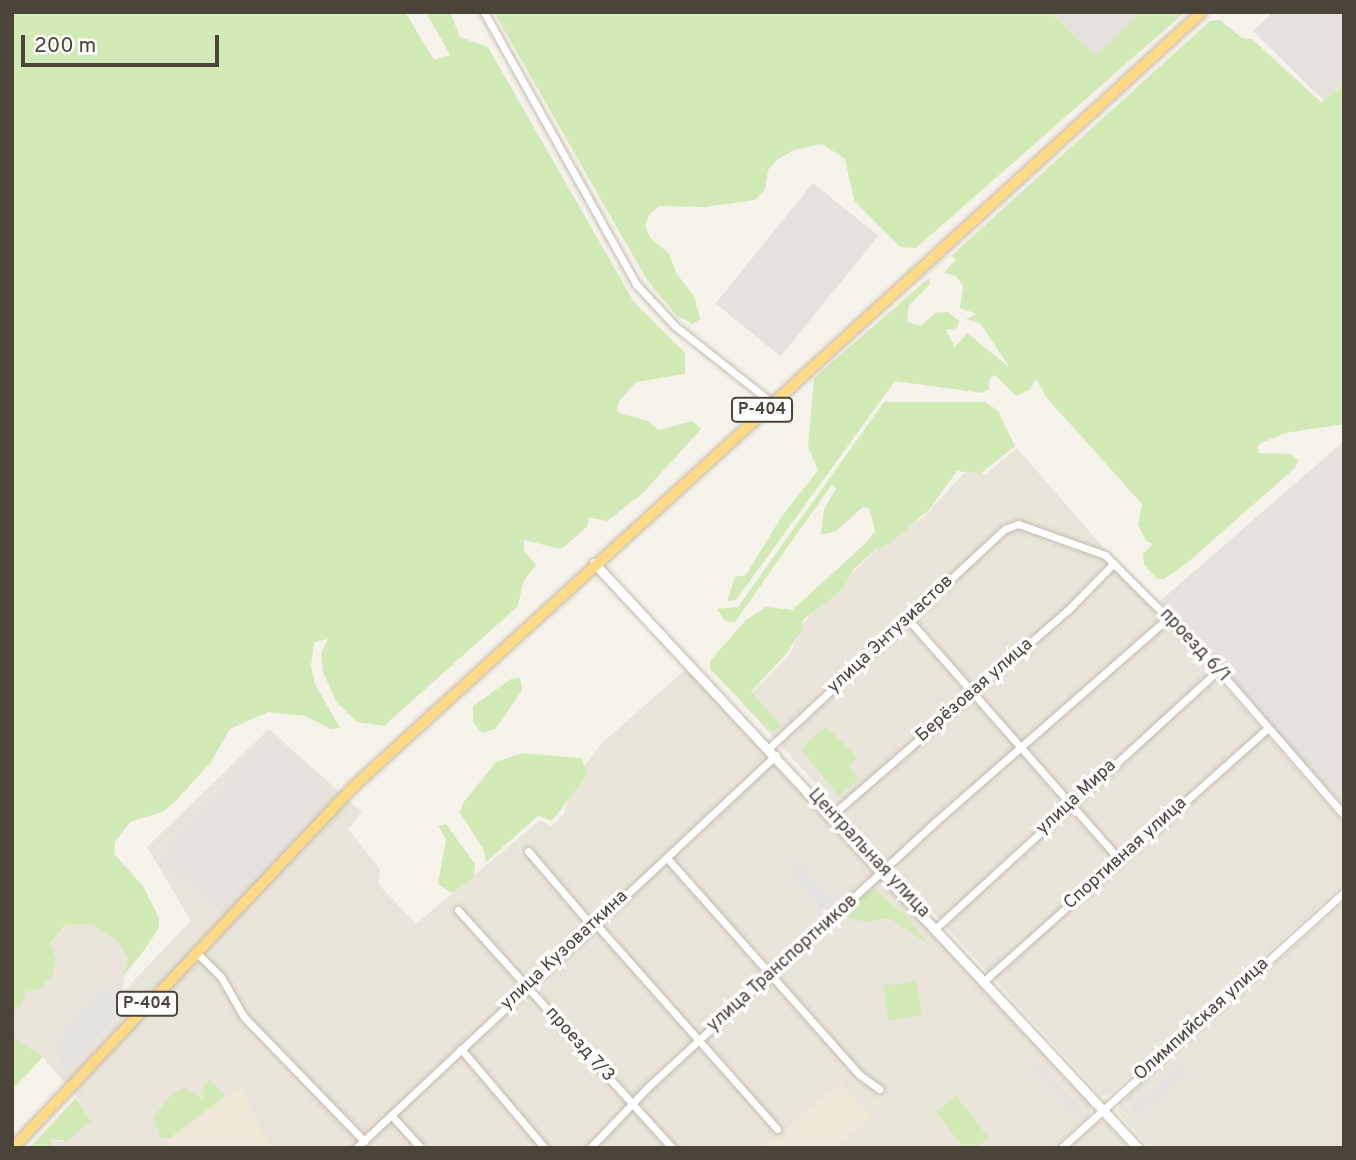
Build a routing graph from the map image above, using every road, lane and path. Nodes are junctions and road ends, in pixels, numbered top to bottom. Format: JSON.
{"nodes":[{"id":1,"x":484,"y":12,"type":"edge"},
{"id":2,"x":1202,"y":12,"type":"edge"},
{"id":3,"x":771,"y":402,"type":"junction"},
{"id":4,"x":1013,"y":524,"type":"joint"},
{"id":5,"x":594,"y":563,"type":"junction"},
{"id":6,"x":1114,"y":563,"type":"junction"},
{"id":7,"x":1168,"y":618,"type":"junction"},
{"id":8,"x":908,"y":619,"type":"junction"},
{"id":9,"x":1218,"y":670,"type":"junction"},
{"id":10,"x":974,"y":692,"type":"junction"},
{"id":11,"x":1268,"y":729,"type":"junction"},
{"id":12,"x":1022,"y":744,"type":"junction"},
{"id":13,"x":773,"y":752,"type":"junction"},
{"id":14,"x":1072,"y":802,"type":"junction"},
{"id":15,"x":832,"y":815,"type":"junction"},
{"id":16,"x":1344,"y":815,"type":"edge"},
{"id":17,"x":528,"y":851,"type":"dead end"},
{"id":18,"x":667,"y":858,"type":"junction"},
{"id":19,"x":1120,"y":860,"type":"junction"},
{"id":20,"x":884,"y":871,"type":"junction"},
{"id":21,"x":1344,"y":892,"type":"edge"},
{"id":22,"x":458,"y":910,"type":"dead end"},
{"id":23,"x":594,"y":925,"type":"junction"},
{"id":24,"x":936,"y":928,"type":"junction"},
{"id":25,"x":196,"y":952,"type":"junction"},
{"id":26,"x":772,"y":975,"type":"junction"},
{"id":27,"x":985,"y":980,"type":"junction"},
{"id":28,"x":526,"y":986,"type":"junction"},
{"id":29,"x":698,"y":1041,"type":"junction"},
{"id":30,"x":461,"y":1049,"type":"junction"},
{"id":31,"x":879,"y":1089,"type":"dead end"},
{"id":32,"x":632,"y":1104,"type":"junction"},
{"id":33,"x":1103,"y":1110,"type":"junction"},
{"id":34,"x":391,"y":1115,"type":"junction"},
{"id":35,"x":777,"y":1129,"type":"dead end"},
{"id":36,"x":364,"y":1141,"type":"junction"},
{"id":37,"x":13,"y":1148,"type":"edge"},
{"id":38,"x":356,"y":1148,"type":"edge"},
{"id":39,"x":421,"y":1148,"type":"edge"},
{"id":40,"x":545,"y":1148,"type":"edge"},
{"id":41,"x":590,"y":1148,"type":"edge"},
{"id":42,"x":672,"y":1148,"type":"edge"},
{"id":43,"x":1061,"y":1148,"type":"edge"},
{"id":44,"x":1138,"y":1148,"type":"edge"}],
"edges":[{"from":1,"to":3,"type":"street"},
{"from":2,"to":3,"type":"highway","number":"Р-404"},
{"from":3,"to":5,"type":"highway","number":"Р-404"},
{"from":4,"to":6,"type":"street","name":"проезд 6/1"},
{"from":4,"to":8,"type":"street","name":"улица Энтузиастов"},
{"from":5,"to":13,"type":"street","name":"Центральная улица"},
{"from":5,"to":25,"type":"highway","number":"Р-404"},
{"from":6,"to":7,"type":"street","name":"проезд 6/1"},
{"from":6,"to":10,"type":"street","name":"Берёзовая улица"},
{"from":7,"to":9,"type":"street","name":"проезд 6/1"},
{"from":7,"to":12,"type":"street","name":"улица Транспортников"},
{"from":8,"to":10,"type":"street"},
{"from":8,"to":13,"type":"street","name":"улица Энтузиастов"},
{"from":9,"to":11,"type":"street","name":"проезд 6/1"},
{"from":9,"to":14,"type":"street","name":"улица Мира"},
{"from":10,"to":12,"type":"street"},
{"from":10,"to":15,"type":"street","name":"Берёзовая улица"},
{"from":11,"to":16,"type":"street","name":"проезд 6/1"},
{"from":11,"to":19,"type":"street","name":"Спортивная улица"},
{"from":12,"to":14,"type":"street"},
{"from":12,"to":20,"type":"street","name":"улица Транспортников"},
{"from":13,"to":15,"type":"street","name":"Центральная улица"},
{"from":13,"to":18,"type":"street","name":"улица Кузоваткина"},
{"from":14,"to":19,"type":"street"},
{"from":14,"to":24,"type":"street","name":"улица Мира"},
{"from":15,"to":20,"type":"street","name":"Центральная улица"},
{"from":17,"to":23,"type":"street"},
{"from":18,"to":23,"type":"street","name":"улица Кузоваткина"},
{"from":18,"to":26,"type":"street"},
{"from":19,"to":27,"type":"street","name":"Спортивная улица"},
{"from":20,"to":24,"type":"street","name":"Центральная улица"},
{"from":20,"to":26,"type":"street","name":"улица Транспортников"},
{"from":21,"to":33,"type":"street","name":"Олимпийская улица"},
{"from":22,"to":28,"type":"street","name":"проезд 7/3"},
{"from":23,"to":28,"type":"street","name":"улица Кузоваткина"},
{"from":23,"to":29,"type":"street"},
{"from":24,"to":27,"type":"street","name":"Центральная улица"},
{"from":25,"to":36,"type":"street"},
{"from":25,"to":37,"type":"highway","number":"Р-404"},
{"from":26,"to":29,"type":"street","name":"улица Транспортников"},
{"from":26,"to":31,"type":"street"},
{"from":27,"to":33,"type":"street","name":"Центральная улица"},
{"from":28,"to":30,"type":"street","name":"улица Кузоваткина"},
{"from":28,"to":32,"type":"street","name":"проезд 7/3"},
{"from":29,"to":32,"type":"street","name":"улица Транспортников"},
{"from":29,"to":35,"type":"street"},
{"from":30,"to":34,"type":"street","name":"улица Кузоваткина"},
{"from":30,"to":40,"type":"street"},
{"from":32,"to":41,"type":"street","name":"улица Транспортников"},
{"from":32,"to":42,"type":"street","name":"проезд 7/3"},
{"from":33,"to":43,"type":"street","name":"Олимпийская улица"},
{"from":33,"to":44,"type":"street","name":"Центральная улица"},
{"from":34,"to":36,"type":"street","name":"улица Кузоваткина"},
{"from":34,"to":39,"type":"street"},
{"from":36,"to":38,"type":"street","name":"улица Кузоваткина"}]}
